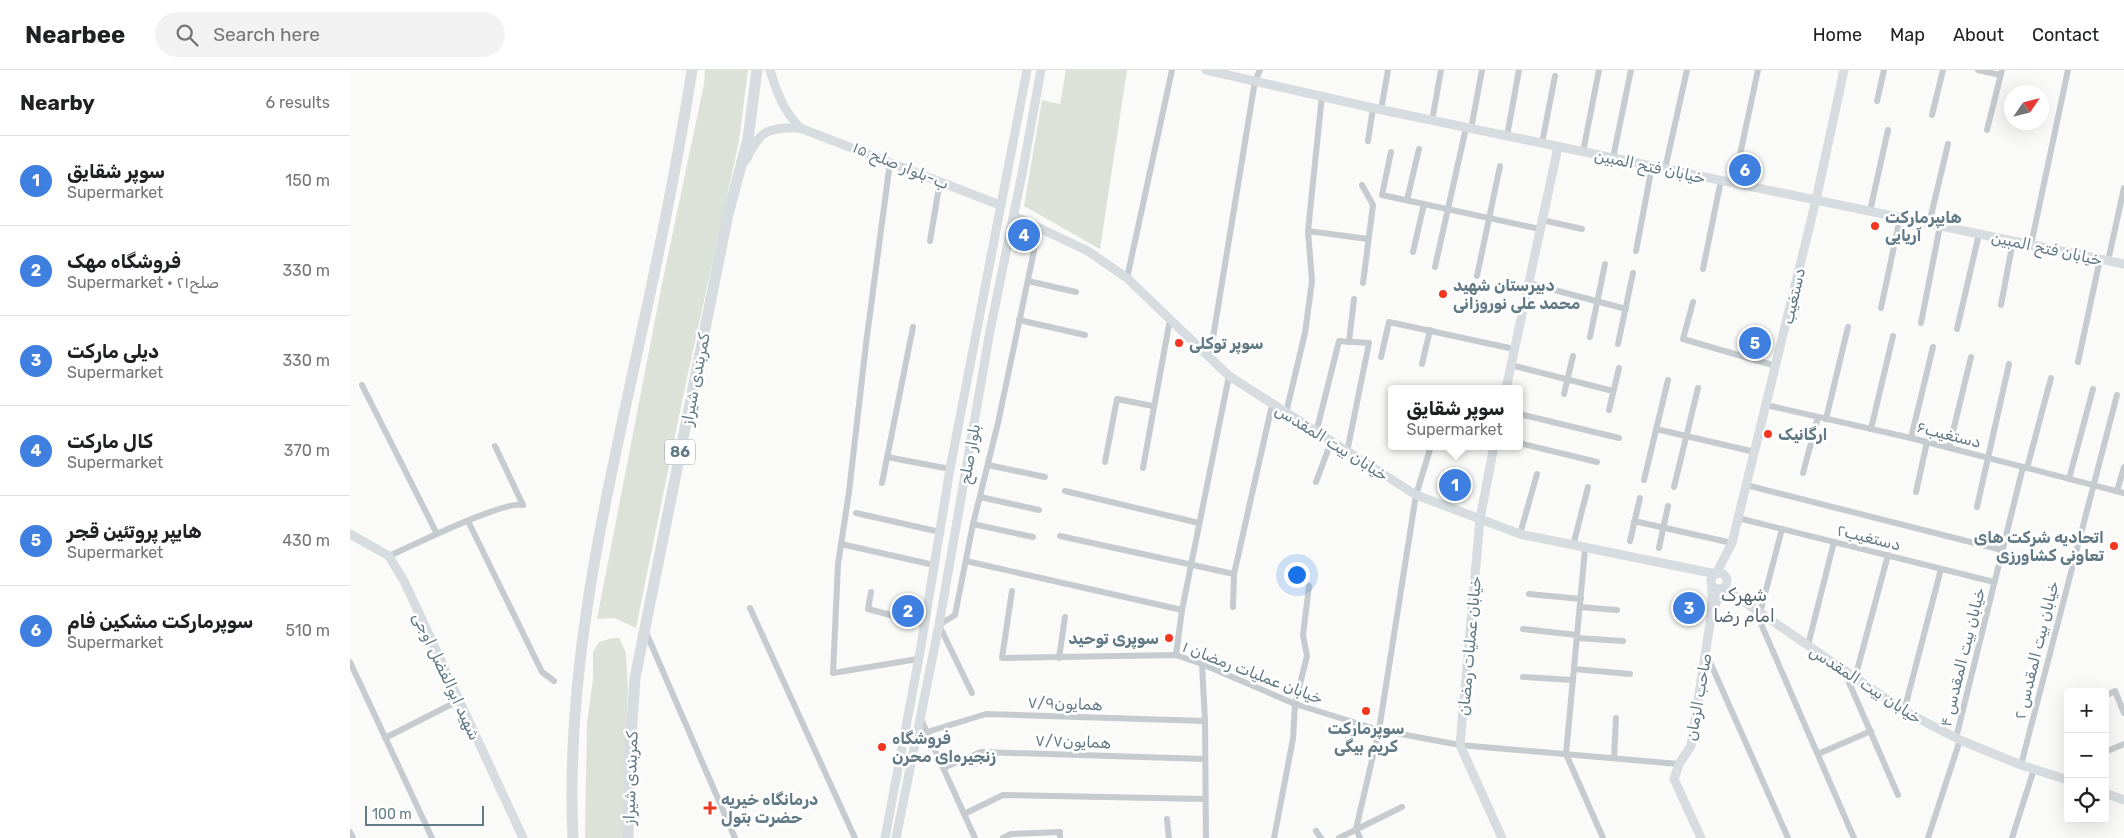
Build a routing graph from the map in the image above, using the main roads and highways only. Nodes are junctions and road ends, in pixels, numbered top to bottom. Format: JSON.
{"nodes":[{"id":1,"x":692,"y":70,"type":"edge"},
{"id":2,"x":758,"y":70,"type":"edge"},
{"id":3,"x":573,"y":838,"type":"edge"},
{"id":4,"x":628,"y":838,"type":"edge"}],
"edges":[{"from":1,"to":3,"type":"highway"},
{"from":2,"to":4,"type":"highway","name":"کمربندی شیراز","number":"86"}]}
